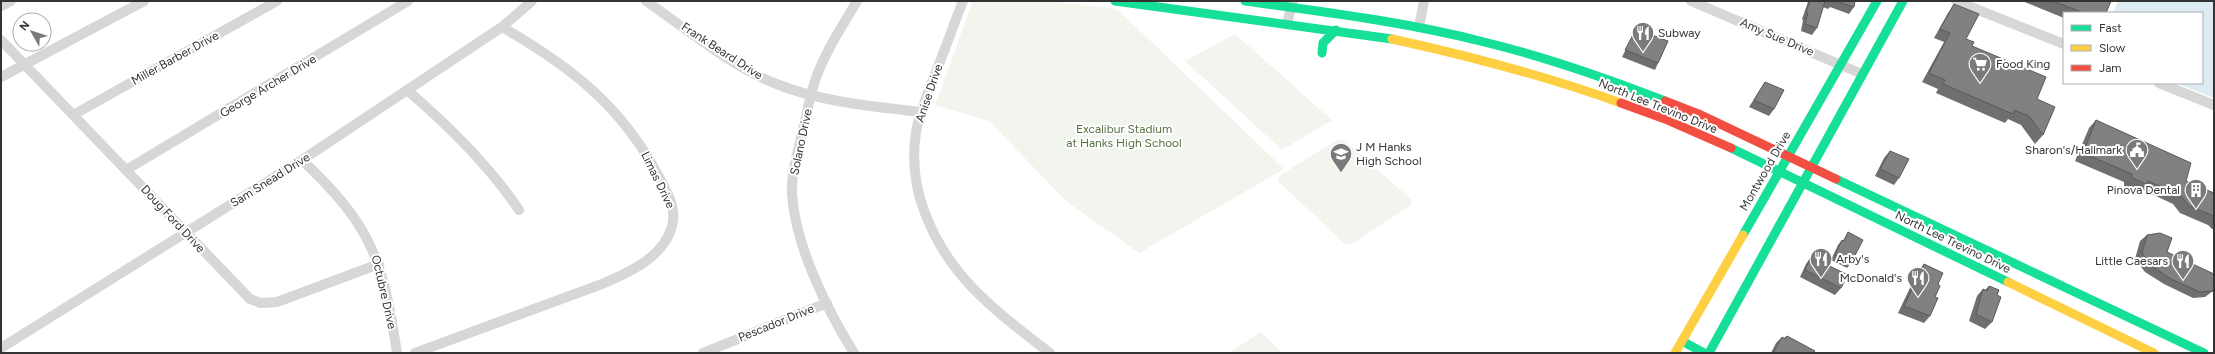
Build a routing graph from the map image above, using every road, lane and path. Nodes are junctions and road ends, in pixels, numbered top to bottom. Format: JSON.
{"nodes":[{"id":1,"x":11,"y":1,"type":"edge"},
{"id":2,"x":144,"y":1,"type":"edge"},
{"id":3,"x":277,"y":1,"type":"edge"},
{"id":4,"x":408,"y":1,"type":"edge"},
{"id":5,"x":532,"y":1,"type":"edge"},
{"id":6,"x":646,"y":1,"type":"edge"},
{"id":7,"x":856,"y":1,"type":"edge"},
{"id":8,"x":963,"y":1,"type":"edge"},
{"id":9,"x":1115,"y":1,"type":"edge"},
{"id":10,"x":1245,"y":1,"type":"edge"},
{"id":11,"x":1424,"y":1,"type":"edge"},
{"id":12,"x":1691,"y":1,"type":"edge"},
{"id":13,"x":1877,"y":1,"type":"edge"},
{"id":14,"x":1903,"y":1,"type":"edge"},
{"id":15,"x":1956,"y":1,"type":"edge"},
{"id":16,"x":1292,"y":4,"type":"edge"},
{"id":17,"x":1,"y":6,"type":"edge"},
{"id":18,"x":1287,"y":23,"type":"junction"},
{"id":19,"x":502,"y":27,"type":"junction"},
{"id":20,"x":1419,"y":27,"type":"junction"},
{"id":21,"x":1336,"y":30,"type":"junction"},
{"id":22,"x":1,"y":40,"type":"edge"},
{"id":23,"x":1495,"y":44,"type":"junction"},
{"id":24,"x":2063,"y":44,"type":"edge"},
{"id":25,"x":1322,"y":53,"type":"dead end"},
{"id":26,"x":1492,"y":62,"type":"junction"},
{"id":27,"x":1839,"y":64,"type":"junction"},
{"id":28,"x":24,"y":65,"type":"junction"},
{"id":29,"x":1862,"y":74,"type":"junction"},
{"id":30,"x":1,"y":77,"type":"edge"},
{"id":31,"x":2162,"y":84,"type":"edge"},
{"id":32,"x":407,"y":90,"type":"junction"},
{"id":33,"x":811,"y":96,"type":"junction"},
{"id":34,"x":2214,"y":105,"type":"edge"},
{"id":35,"x":920,"y":112,"type":"junction"},
{"id":36,"x":73,"y":115,"type":"junction"},
{"id":37,"x":1787,"y":155,"type":"junction"},
{"id":38,"x":302,"y":160,"type":"junction"},
{"id":39,"x":1811,"y":166,"type":"junction"},
{"id":40,"x":126,"y":170,"type":"junction"},
{"id":41,"x":1778,"y":170,"type":"junction"},
{"id":42,"x":1802,"y":182,"type":"junction"},
{"id":43,"x":519,"y":210,"type":"dead end"},
{"id":44,"x":187,"y":232,"type":"junction"},
{"id":45,"x":378,"y":264,"type":"junction"},
{"id":46,"x":2018,"y":264,"type":"junction"},
{"id":47,"x":2011,"y":284,"type":"junction"},
{"id":48,"x":826,"y":303,"type":"junction"},
{"id":49,"x":1682,"y":340,"type":"junction"},
{"id":50,"x":1,"y":348,"type":"edge"},
{"id":51,"x":397,"y":353,"type":"edge"},
{"id":52,"x":415,"y":353,"type":"edge"},
{"id":53,"x":703,"y":353,"type":"edge"},
{"id":54,"x":854,"y":353,"type":"edge"},
{"id":55,"x":1050,"y":353,"type":"edge"},
{"id":56,"x":1675,"y":353,"type":"edge"},
{"id":57,"x":1704,"y":353,"type":"edge"},
{"id":58,"x":1709,"y":353,"type":"edge"},
{"id":59,"x":2154,"y":353,"type":"edge"},
{"id":60,"x":2204,"y":353,"type":"edge"}],
"edges":[{"from":1,"to":17,"type":"street"},
{"from":2,"to":28,"type":"street"},
{"from":3,"to":36,"type":"street","name":"Miller Barber Drive"},
{"from":4,"to":40,"type":"street","name":"George Archer Drive"},
{"from":5,"to":19,"type":"street","name":"Sam Snead Drive"},
{"from":6,"to":33,"type":"street","name":"Frank Beard Drive"},
{"from":7,"to":33,"type":"street","name":"Solano Drive"},
{"from":8,"to":35,"type":"street","name":"Anise Drive"},
{"from":9,"to":18,"type":"main road","name":"North Lee Trevino Drive"},
{"from":10,"to":16,"type":"main road","name":"North Lee Trevino Drive"},
{"from":11,"to":20,"type":"street"},
{"from":12,"to":27,"type":"street","name":"Amy Sue Drive"},
{"from":13,"to":27,"type":"main road","name":"Montwood Drive"},
{"from":14,"to":29,"type":"main road"},
{"from":15,"to":24,"type":"street"},
{"from":16,"to":18,"type":"street"},
{"from":16,"to":20,"type":"main road","name":"North Lee Trevino Drive"},
{"from":18,"to":21,"type":"main road","name":"North Lee Trevino Drive"},
{"from":19,"to":32,"type":"street","name":"Sam Snead Drive"},
{"from":19,"to":52,"type":"street","name":"Limas Drive"},
{"from":20,"to":23,"type":"main road","name":"North Lee Trevino Drive"},
{"from":21,"to":25,"type":"main road"},
{"from":21,"to":26,"type":"main road","name":"North Lee Trevino Drive"},
{"from":22,"to":28,"type":"street","name":"Doug Ford Drive"},
{"from":23,"to":26,"type":"main road"},
{"from":23,"to":37,"type":"main road","name":"North Lee Trevino Drive"},
{"from":26,"to":41,"type":"main road","name":"North Lee Trevino Drive"},
{"from":27,"to":29,"type":"street","name":"Amy Sue Drive"},
{"from":27,"to":37,"type":"main road","name":"Montwood Drive"},
{"from":28,"to":30,"type":"street"},
{"from":28,"to":36,"type":"street","name":"Doug Ford Drive"},
{"from":29,"to":39,"type":"main road"},
{"from":31,"to":34,"type":"street"},
{"from":32,"to":38,"type":"street","name":"Sam Snead Drive"},
{"from":32,"to":43,"type":"street"},
{"from":33,"to":35,"type":"street","name":"Frank Beard Drive"},
{"from":33,"to":48,"type":"street","name":"Solano Drive"},
{"from":35,"to":55,"type":"street","name":"Anise Drive"},
{"from":36,"to":40,"type":"street","name":"Doug Ford Drive"},
{"from":37,"to":39,"type":"main road","name":"North Lee Trevino Drive"},
{"from":37,"to":41,"type":"main road","name":"Montwood Drive"},
{"from":38,"to":44,"type":"street","name":"Sam Snead Drive"},
{"from":38,"to":45,"type":"street","name":"Octubre Drive"},
{"from":39,"to":42,"type":"main road"},
{"from":39,"to":46,"type":"main road","name":"North Lee Trevino Drive"},
{"from":40,"to":44,"type":"street","name":"Doug Ford Drive"},
{"from":41,"to":42,"type":"main road","name":"North Lee Trevino Drive"},
{"from":41,"to":49,"type":"main road","name":"Montwood Drive"},
{"from":42,"to":47,"type":"main road","name":"North Lee Trevino Drive"},
{"from":42,"to":58,"type":"main road"},
{"from":44,"to":45,"type":"street","name":"Doug Ford Drive"},
{"from":44,"to":50,"type":"street","name":"Sam Snead Drive"},
{"from":45,"to":51,"type":"street","name":"Octubre Drive"},
{"from":46,"to":47,"type":"main road"},
{"from":46,"to":60,"type":"main road","name":"North Lee Trevino Drive"},
{"from":47,"to":59,"type":"main road","name":"North Lee Trevino Drive"},
{"from":48,"to":53,"type":"street","name":"Pescador Drive"},
{"from":48,"to":54,"type":"street","name":"Solano Drive"},
{"from":49,"to":56,"type":"main road","name":"Montwood Drive"},
{"from":49,"to":57,"type":"main road"}]}
